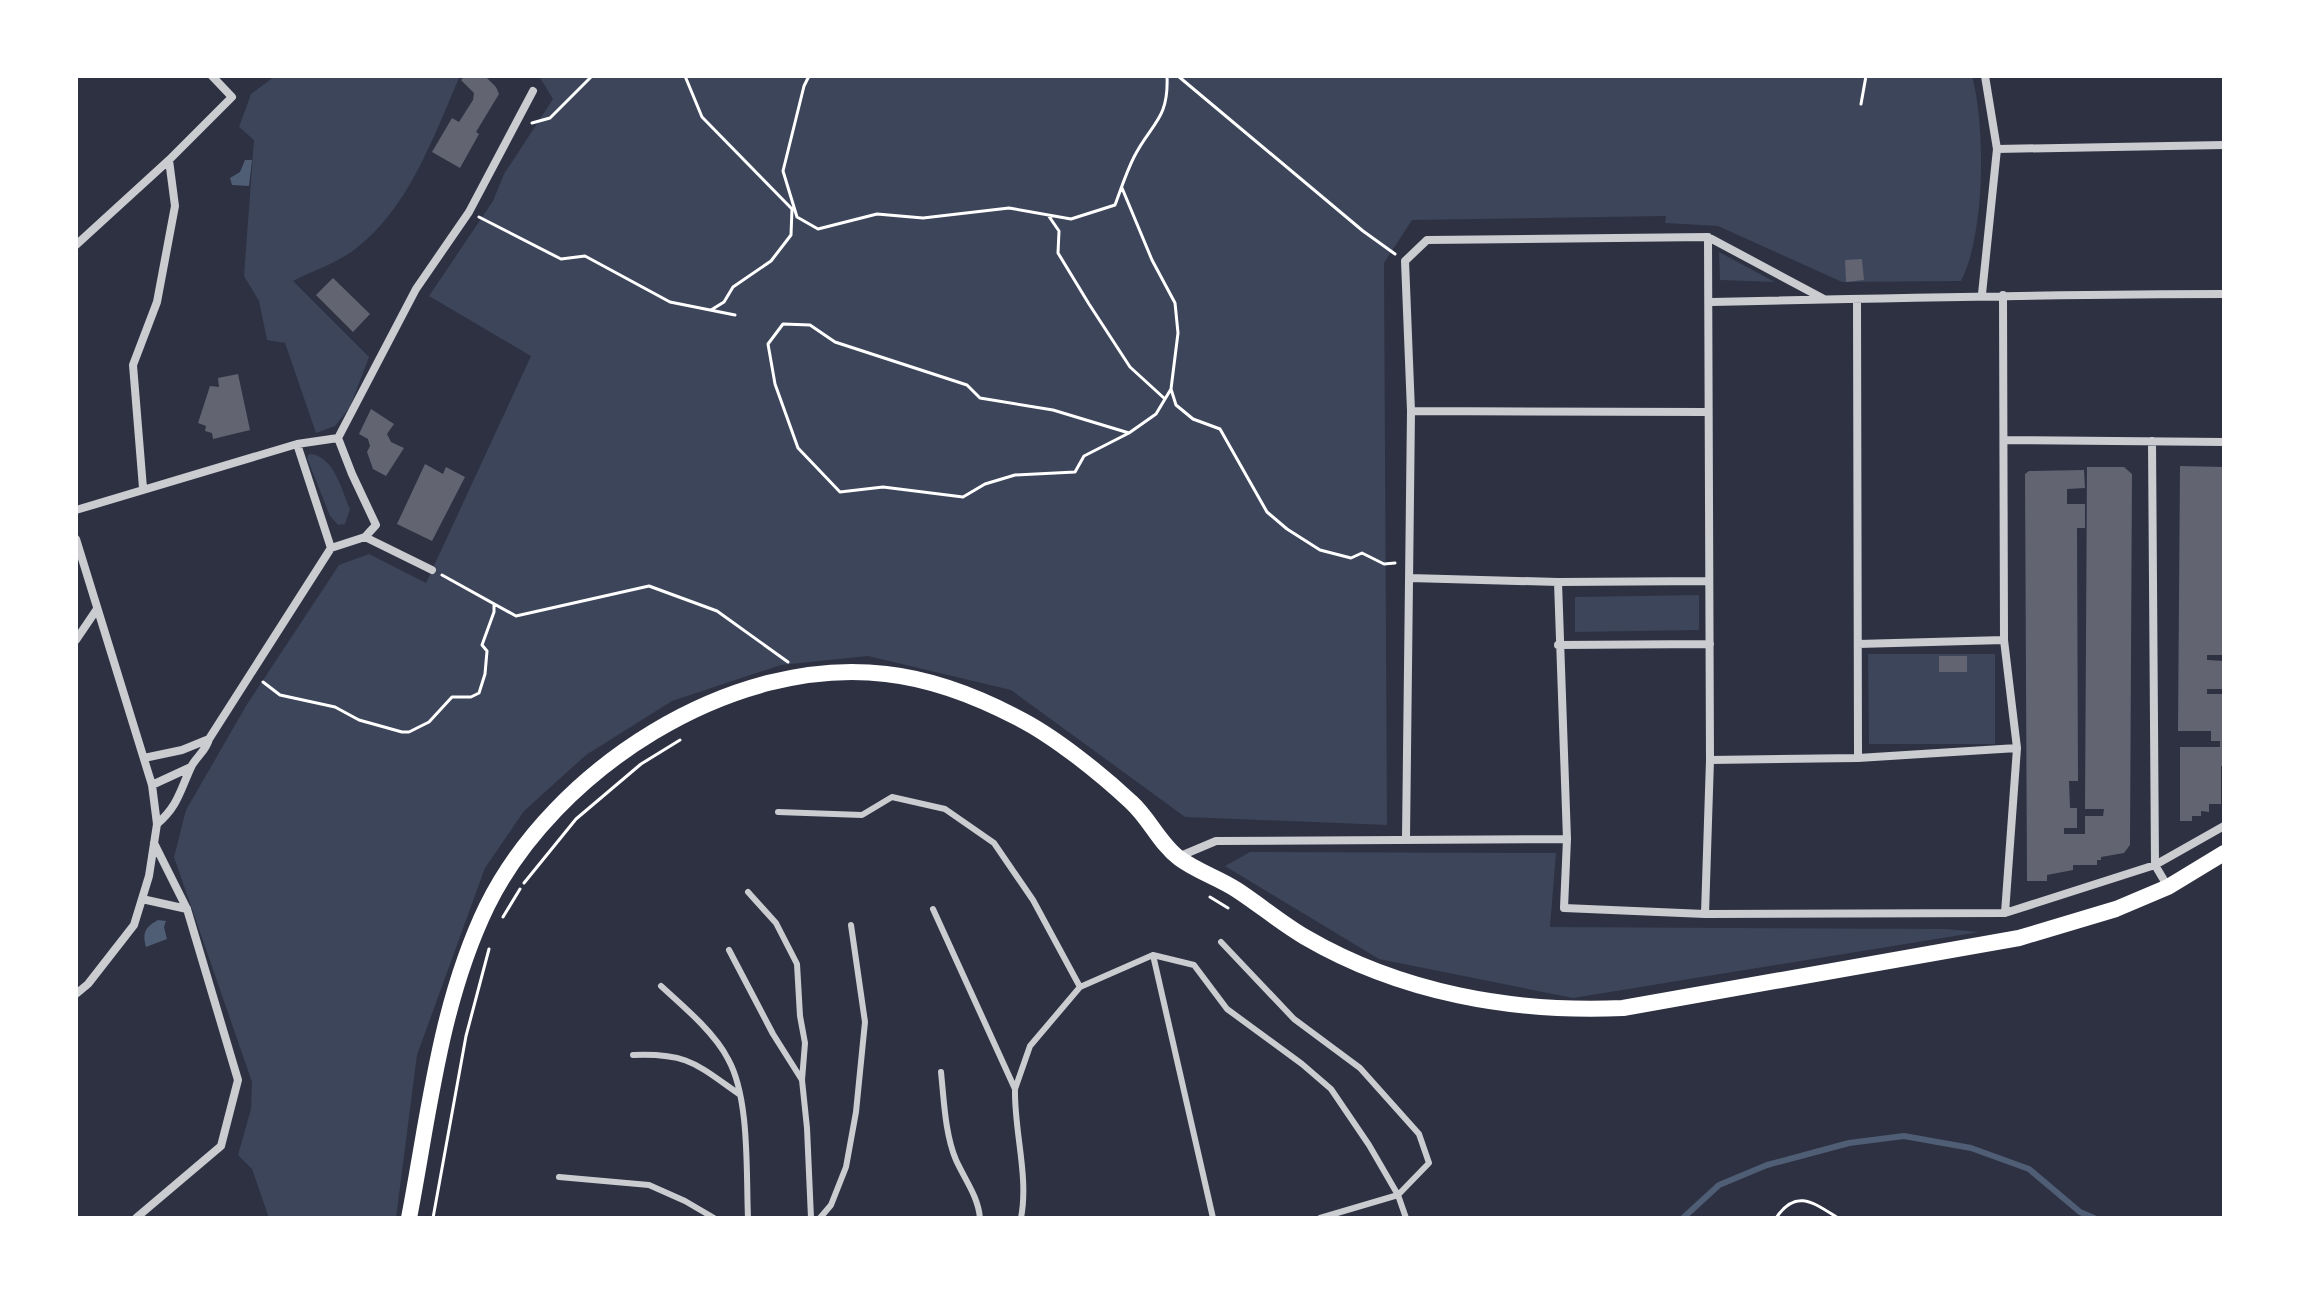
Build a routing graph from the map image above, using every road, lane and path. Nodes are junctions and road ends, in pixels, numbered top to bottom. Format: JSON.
{"nodes":[{"id":1,"x":212,"y":76,"type":"edge"},
{"id":2,"x":592,"y":76,"type":"edge"},
{"id":3,"x":685,"y":76,"type":"edge"},
{"id":4,"x":809,"y":76,"type":"edge"},
{"id":5,"x":1167,"y":76,"type":"edge"},
{"id":6,"x":1178,"y":76,"type":"edge"},
{"id":7,"x":1866,"y":76,"type":"edge"},
{"id":8,"x":1985,"y":76,"type":"edge"},
{"id":9,"x":533,"y":91,"type":"dead end"},
{"id":10,"x":1861,"y":104,"type":"dead end"},
{"id":11,"x":512,"y":128,"type":"junction"},
{"id":12,"x":2224,"y":145,"type":"edge"},
{"id":13,"x":1997,"y":149,"type":"junction"},
{"id":14,"x":169,"y":160,"type":"junction"},
{"id":15,"x":1122,"y":187,"type":"junction"},
{"id":16,"x":469,"y":212,"type":"junction"},
{"id":17,"x":1048,"y":215,"type":"junction"},
{"id":18,"x":1708,"y":237,"type":"junction"},
{"id":19,"x":76,"y":245,"type":"edge"},
{"id":20,"x":1405,"y":261,"type":"junction"},
{"id":21,"x":1982,"y":294,"type":"junction"},
{"id":22,"x":2224,"y":294,"type":"edge"},
{"id":23,"x":2003,"y":295,"type":"junction"},
{"id":24,"x":1824,"y":299,"type":"junction"},
{"id":25,"x":1857,"y":300,"type":"junction"},
{"id":26,"x":1709,"y":302,"type":"junction"},
{"id":27,"x":711,"y":310,"type":"junction"},
{"id":28,"x":735,"y":315,"type":"dead end"},
{"id":29,"x":1171,"y":389,"type":"junction"},
{"id":30,"x":1165,"y":399,"type":"junction"},
{"id":31,"x":1411,"y":411,"type":"junction"},
{"id":32,"x":1707,"y":412,"type":"junction"},
{"id":33,"x":1129,"y":433,"type":"junction"},
{"id":34,"x":338,"y":438,"type":"junction"},
{"id":35,"x":2005,"y":440,"type":"junction"},
{"id":36,"x":2152,"y":441,"type":"junction"},
{"id":37,"x":2224,"y":442,"type":"edge"},
{"id":38,"x":297,"y":444,"type":"junction"},
{"id":39,"x":143,"y":488,"type":"junction"},
{"id":40,"x":76,"y":510,"type":"edge"},
{"id":41,"x":365,"y":537,"type":"junction"},
{"id":42,"x":76,"y":539,"type":"edge"},
{"id":43,"x":331,"y":548,"type":"junction"},
{"id":44,"x":1410,"y":561,"type":"junction"},
{"id":45,"x":432,"y":570,"type":"joint"},
{"id":46,"x":1410,"y":578,"type":"junction"},
{"id":47,"x":1709,"y":581,"type":"junction"},
{"id":48,"x":1558,"y":582,"type":"junction"},
{"id":49,"x":494,"y":604,"type":"junction"},
{"id":50,"x":97,"y":609,"type":"junction"},
{"id":51,"x":76,"y":640,"type":"edge"},
{"id":52,"x":2004,"y":640,"type":"junction"},
{"id":53,"x":1710,"y":644,"type":"junction"},
{"id":54,"x":1858,"y":644,"type":"junction"},
{"id":55,"x":1558,"y":645,"type":"junction"},
{"id":56,"x":790,"y":663,"type":"dead end"},
{"id":57,"x":251,"y":673,"type":"junction"},
{"id":58,"x":685,"y":737,"type":"dead end"},
{"id":59,"x":209,"y":739,"type":"junction"},
{"id":60,"x":2017,"y":748,"type":"junction"},
{"id":61,"x":144,"y":758,"type":"junction"},
{"id":62,"x":1858,"y":758,"type":"junction"},
{"id":63,"x":1710,"y":760,"type":"junction"},
{"id":64,"x":191,"y":767,"type":"junction"},
{"id":65,"x":152,"y":785,"type":"junction"},
{"id":66,"x":778,"y":812,"type":"dead end"},
{"id":67,"x":157,"y":824,"type":"junction"},
{"id":68,"x":2224,"y":826,"type":"edge"},
{"id":69,"x":1406,"y":839,"type":"junction"},
{"id":70,"x":1567,"y":839,"type":"junction"},
{"id":71,"x":154,"y":842,"type":"junction"},
{"id":72,"x":2224,"y":853,"type":"edge"},
{"id":73,"x":1177,"y":857,"type":"junction"},
{"id":74,"x":2155,"y":865,"type":"junction"},
{"id":75,"x":2168,"y":887,"type":"junction"},
{"id":76,"x":748,"y":892,"type":"dead end"},
{"id":77,"x":1202,"y":892,"type":"dead end"},
{"id":78,"x":142,"y":899,"type":"junction"},
{"id":79,"x":1228,"y":908,"type":"dead end"},
{"id":80,"x":187,"y":909,"type":"junction"},
{"id":81,"x":933,"y":909,"type":"dead end"},
{"id":82,"x":2005,"y":913,"type":"junction"},
{"id":83,"x":1705,"y":914,"type":"junction"},
{"id":84,"x":501,"y":920,"type":"dead end"},
{"id":85,"x":851,"y":925,"type":"dead end"},
{"id":86,"x":1221,"y":942,"type":"dead end"},
{"id":87,"x":490,"y":947,"type":"dead end"},
{"id":88,"x":729,"y":950,"type":"dead end"},
{"id":89,"x":1153,"y":955,"type":"junction"},
{"id":90,"x":661,"y":986,"type":"dead end"},
{"id":91,"x":1080,"y":987,"type":"junction"},
{"id":92,"x":76,"y":994,"type":"edge"},
{"id":93,"x":633,"y":1055,"type":"dead end"},
{"id":94,"x":941,"y":1072,"type":"dead end"},
{"id":95,"x":802,"y":1080,"type":"junction"},
{"id":96,"x":1015,"y":1089,"type":"junction"},
{"id":97,"x":739,"y":1094,"type":"junction"},
{"id":98,"x":559,"y":1177,"type":"dead end"},
{"id":99,"x":1398,"y":1195,"type":"junction"},
{"id":100,"x":136,"y":1218,"type":"edge"},
{"id":101,"x":409,"y":1218,"type":"edge"},
{"id":102,"x":433,"y":1218,"type":"edge"},
{"id":103,"x":714,"y":1218,"type":"edge"},
{"id":104,"x":748,"y":1218,"type":"edge"},
{"id":105,"x":811,"y":1218,"type":"edge"},
{"id":106,"x":820,"y":1218,"type":"edge"},
{"id":107,"x":980,"y":1218,"type":"edge"},
{"id":108,"x":1021,"y":1218,"type":"edge"},
{"id":109,"x":1213,"y":1218,"type":"edge"},
{"id":110,"x":1320,"y":1218,"type":"edge"},
{"id":111,"x":1406,"y":1218,"type":"edge"},
{"id":112,"x":1776,"y":1218,"type":"edge"},
{"id":113,"x":1838,"y":1218,"type":"edge"}],
"edges":[{"from":1,"to":14,"type":"street"},
{"from":2,"to":11,"type":"path"},
{"from":3,"to":27,"type":"path"},
{"from":4,"to":17,"type":"path"},
{"from":5,"to":15,"type":"path"},
{"from":6,"to":20,"type":"path"},
{"from":7,"to":10,"type":"path"},
{"from":8,"to":13,"type":"street"},
{"from":9,"to":11,"type":"street"},
{"from":11,"to":16,"type":"street"},
{"from":12,"to":13,"type":"street"},
{"from":13,"to":21,"type":"street"},
{"from":14,"to":19,"type":"street"},
{"from":14,"to":39,"type":"street"},
{"from":15,"to":17,"type":"path"},
{"from":15,"to":29,"type":"path"},
{"from":16,"to":27,"type":"path"},
{"from":16,"to":34,"type":"street"},
{"from":17,"to":30,"type":"path"},
{"from":18,"to":20,"type":"street"},
{"from":18,"to":24,"type":"street"},
{"from":18,"to":26,"type":"street"},
{"from":20,"to":31,"type":"street"},
{"from":21,"to":23,"type":"street"},
{"from":21,"to":25,"type":"street"},
{"from":22,"to":23,"type":"street"},
{"from":23,"to":35,"type":"street"},
{"from":24,"to":25,"type":"street"},
{"from":24,"to":26,"type":"street"},
{"from":25,"to":54,"type":"street"},
{"from":26,"to":32,"type":"street"},
{"from":27,"to":28,"type":"path"},
{"from":29,"to":30,"type":"path"},
{"from":29,"to":44,"type":"path"},
{"from":30,"to":33,"type":"path"},
{"from":31,"to":32,"type":"street"},
{"from":31,"to":44,"type":"street"},
{"from":32,"to":47,"type":"street"},
{"from":33,"to":33,"type":"path"},
{"from":34,"to":38,"type":"street"},
{"from":34,"to":41,"type":"street"},
{"from":35,"to":36,"type":"street"},
{"from":35,"to":52,"type":"street"},
{"from":36,"to":37,"type":"street"},
{"from":36,"to":74,"type":"street"},
{"from":38,"to":39,"type":"street"},
{"from":38,"to":43,"type":"street"},
{"from":39,"to":40,"type":"street"},
{"from":41,"to":43,"type":"street"},
{"from":41,"to":45,"type":"street"},
{"from":42,"to":50,"type":"street"},
{"from":43,"to":57,"type":"street"},
{"from":44,"to":46,"type":"street"},
{"from":45,"to":49,"type":"path"},
{"from":46,"to":48,"type":"street"},
{"from":46,"to":69,"type":"street"},
{"from":47,"to":48,"type":"street"},
{"from":47,"to":53,"type":"street"},
{"from":48,"to":55,"type":"street"},
{"from":49,"to":56,"type":"path"},
{"from":49,"to":57,"type":"path"},
{"from":50,"to":51,"type":"street"},
{"from":50,"to":61,"type":"street"},
{"from":52,"to":54,"type":"street"},
{"from":52,"to":60,"type":"street"},
{"from":53,"to":55,"type":"street"},
{"from":53,"to":63,"type":"street"},
{"from":54,"to":62,"type":"street"},
{"from":55,"to":70,"type":"street"},
{"from":57,"to":59,"type":"street"},
{"from":58,"to":84,"type":"path"},
{"from":59,"to":61,"type":"street"},
{"from":59,"to":64,"type":"street"},
{"from":60,"to":62,"type":"street"},
{"from":60,"to":82,"type":"street"},
{"from":61,"to":65,"type":"street"},
{"from":62,"to":63,"type":"street"},
{"from":63,"to":83,"type":"street"},
{"from":64,"to":65,"type":"street"},
{"from":64,"to":67,"type":"street"},
{"from":65,"to":67,"type":"street"},
{"from":66,"to":91,"type":"lane"},
{"from":67,"to":71,"type":"street"},
{"from":68,"to":74,"type":"street"},
{"from":69,"to":70,"type":"street"},
{"from":69,"to":73,"type":"street"},
{"from":70,"to":83,"type":"street"},
{"from":71,"to":78,"type":"street"},
{"from":71,"to":80,"type":"street"},
{"from":72,"to":75,"type":"main road"},
{"from":73,"to":75,"type":"main road"},
{"from":73,"to":101,"type":"main road"},
{"from":74,"to":75,"type":"street"},
{"from":74,"to":82,"type":"street"},
{"from":76,"to":95,"type":"lane"},
{"from":77,"to":79,"type":"path"},
{"from":78,"to":80,"type":"street"},
{"from":78,"to":92,"type":"street"},
{"from":80,"to":100,"type":"street"},
{"from":81,"to":96,"type":"lane"},
{"from":82,"to":83,"type":"street"},
{"from":85,"to":106,"type":"lane"},
{"from":86,"to":99,"type":"lane"},
{"from":87,"to":102,"type":"path"},
{"from":88,"to":95,"type":"lane"},
{"from":89,"to":91,"type":"lane"},
{"from":89,"to":99,"type":"lane"},
{"from":89,"to":109,"type":"lane"},
{"from":90,"to":97,"type":"lane"},
{"from":91,"to":96,"type":"lane"},
{"from":93,"to":97,"type":"lane"},
{"from":94,"to":107,"type":"lane"},
{"from":95,"to":105,"type":"lane"},
{"from":96,"to":108,"type":"lane"},
{"from":97,"to":104,"type":"lane"},
{"from":98,"to":103,"type":"lane"},
{"from":99,"to":110,"type":"lane"},
{"from":99,"to":111,"type":"lane"},
{"from":112,"to":113,"type":"path"}]}
